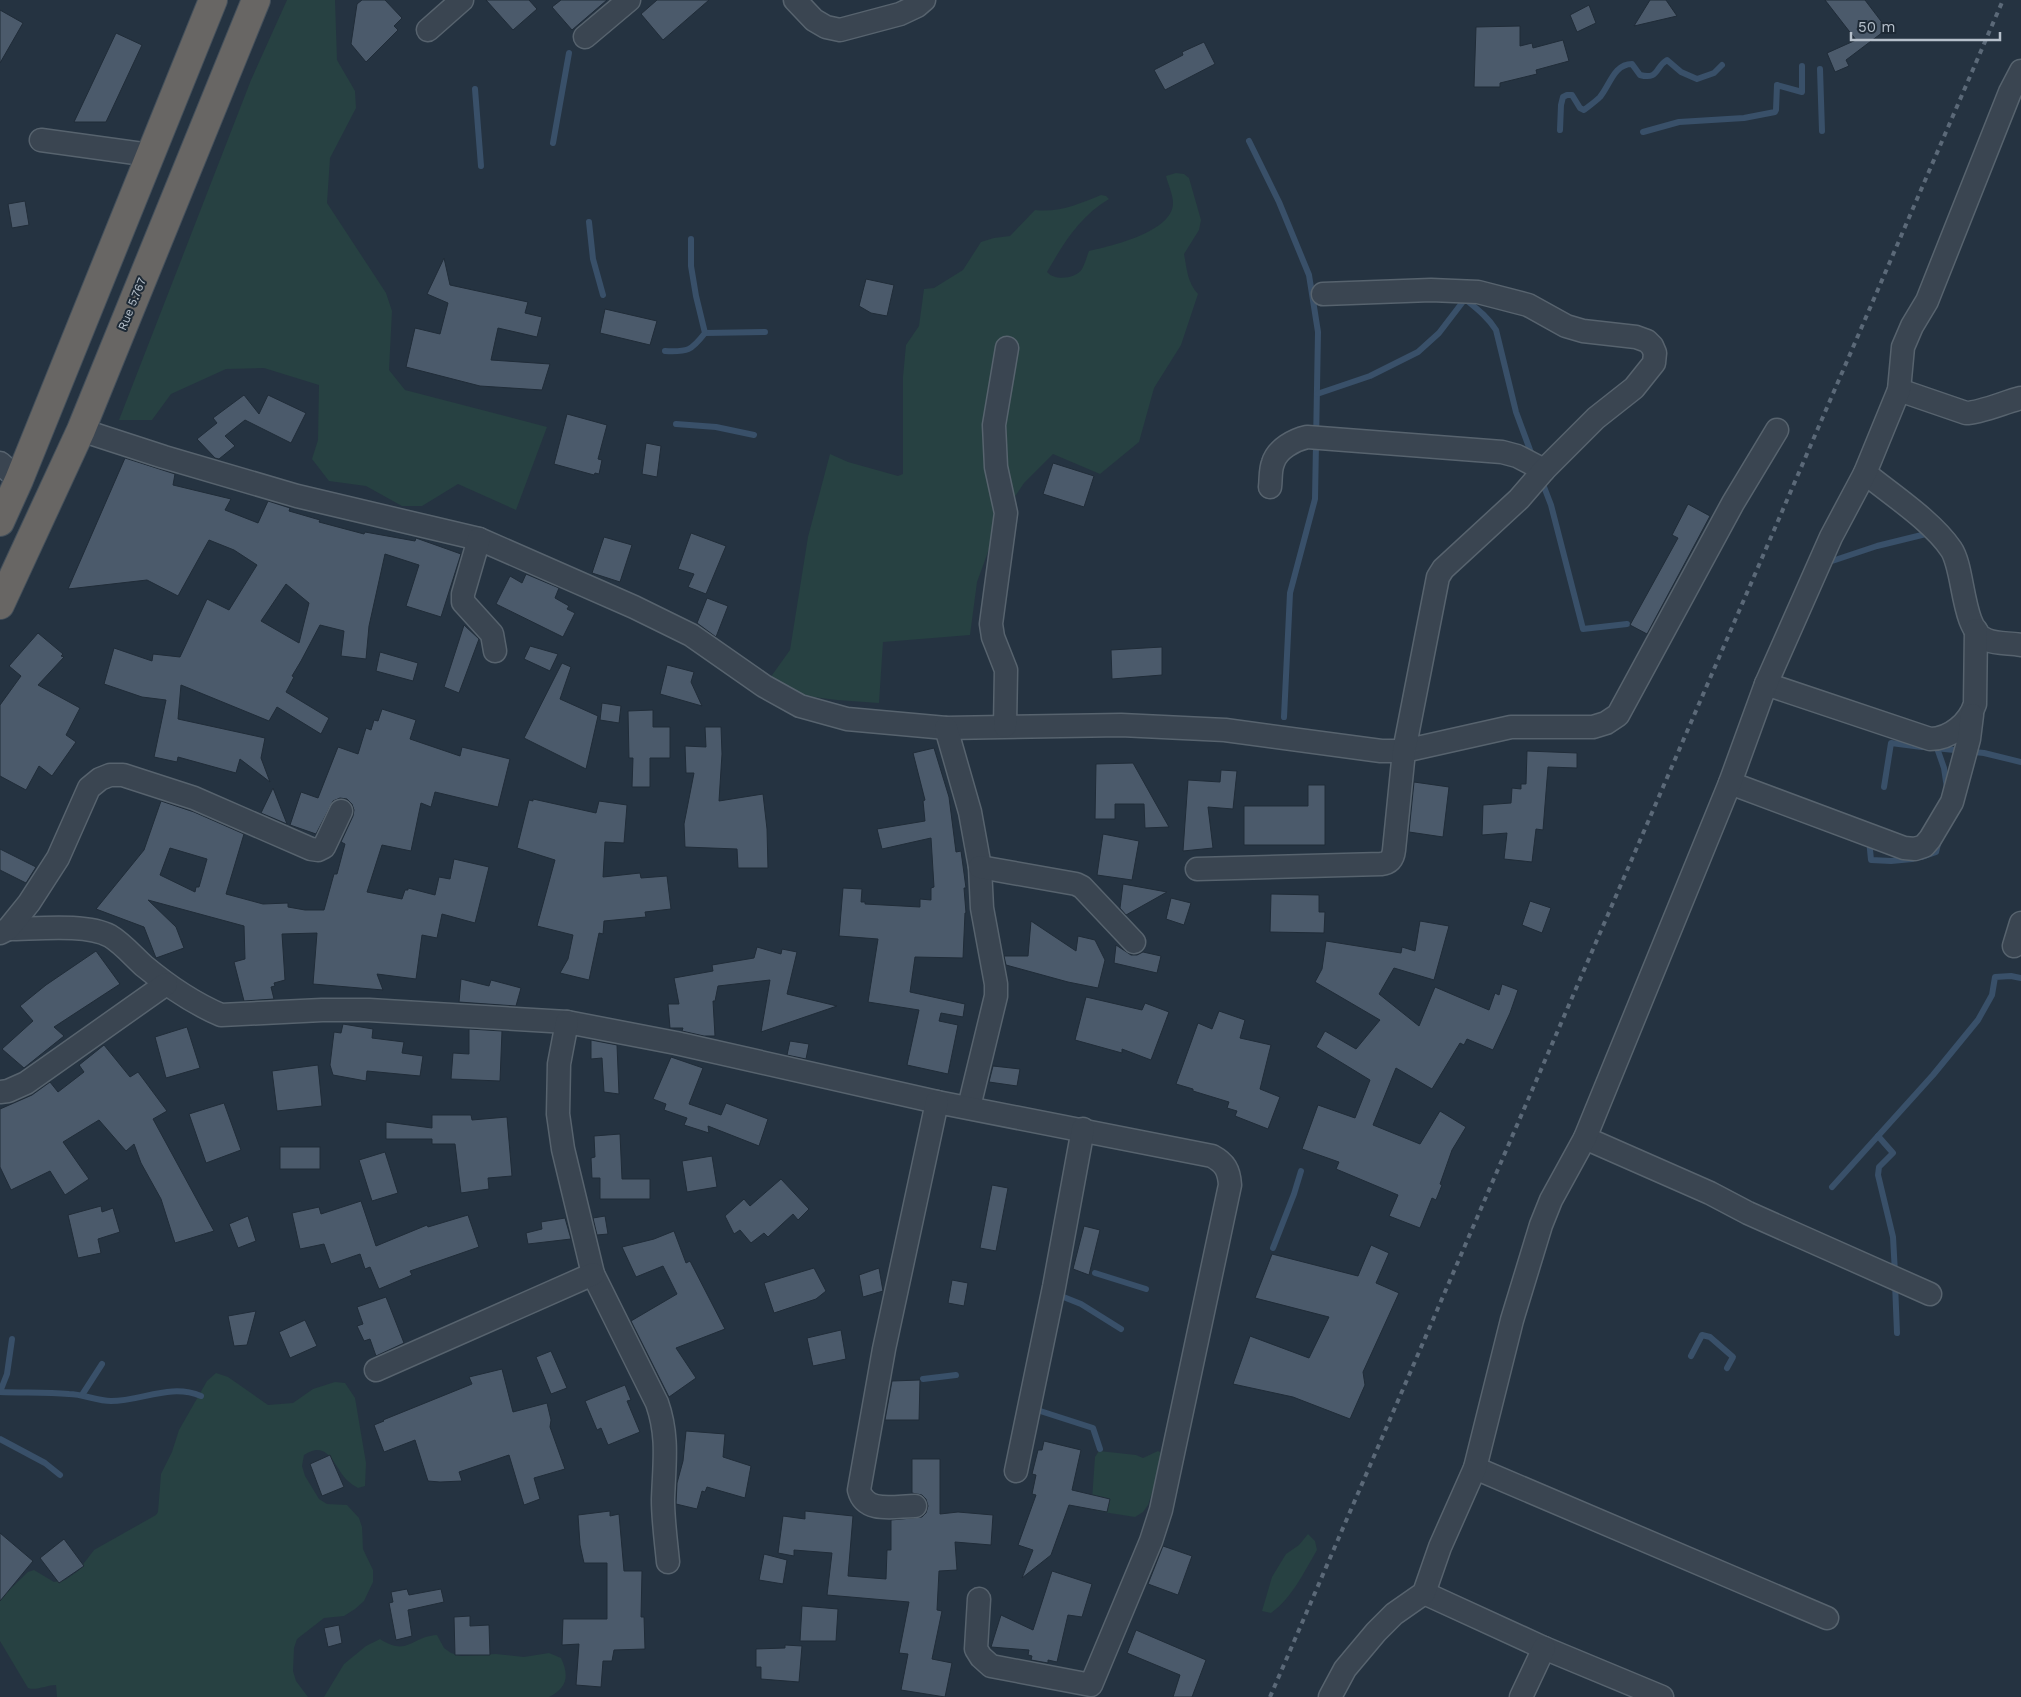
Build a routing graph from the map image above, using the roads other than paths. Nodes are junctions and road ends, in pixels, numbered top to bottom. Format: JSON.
{"nodes":[{"id":1,"x":213,"y":0,"type":"edge"},
{"id":2,"x":256,"y":0,"type":"edge"},
{"id":3,"x":462,"y":0,"type":"edge"},
{"id":4,"x":629,"y":0,"type":"edge"},
{"id":5,"x":795,"y":0,"type":"edge"},
{"id":6,"x":924,"y":0,"type":"edge"},
{"id":7,"x":428,"y":30,"type":"dead end"},
{"id":8,"x":585,"y":37,"type":"dead end"},
{"id":9,"x":2021,"y":70,"type":"edge"},
{"id":10,"x":40,"y":140,"type":"dead end"},
{"id":11,"x":150,"y":155,"type":"junction"},
{"id":12,"x":1324,"y":294,"type":"dead end"},
{"id":13,"x":1007,"y":348,"type":"dead end"},
{"id":14,"x":1899,"y":390,"type":"junction"},
{"id":15,"x":2021,"y":398,"type":"edge"},
{"id":16,"x":81,"y":430,"type":"junction"},
{"id":17,"x":1777,"y":430,"type":"dead end"},
{"id":18,"x":1544,"y":470,"type":"junction"},
{"id":19,"x":10,"y":472,"type":"edge"},
{"id":20,"x":1865,"y":473,"type":"junction"},
{"id":21,"x":1270,"y":487,"type":"dead end"},
{"id":22,"x":0,"y":522,"type":"edge"},
{"id":23,"x":479,"y":539,"type":"junction"},
{"id":24,"x":0,"y":604,"type":"edge"},
{"id":25,"x":1976,"y":630,"type":"junction"},
{"id":26,"x":2021,"y":645,"type":"edge"},
{"id":27,"x":494,"y":651,"type":"dead end"},
{"id":28,"x":1766,"y":684,"type":"junction"},
{"id":29,"x":1972,"y":715,"type":"junction"},
{"id":30,"x":1005,"y":726,"type":"junction"},
{"id":31,"x":946,"y":728,"type":"junction"},
{"id":32,"x":1404,"y":751,"type":"junction"},
{"id":33,"x":1730,"y":783,"type":"junction"},
{"id":34,"x":341,"y":811,"type":"dead end"},
{"id":35,"x":980,"y":867,"type":"junction"},
{"id":36,"x":1196,"y":869,"type":"dead end"},
{"id":37,"x":2021,"y":923,"type":"edge"},
{"id":38,"x":4,"y":931,"type":"edge"},
{"id":39,"x":1134,"y":942,"type":"dead end"},
{"id":40,"x":2014,"y":946,"type":"dead end"},
{"id":41,"x":166,"y":984,"type":"junction"},
{"id":42,"x":567,"y":1022,"type":"junction"},
{"id":43,"x":0,"y":1092,"type":"edge"},
{"id":44,"x":937,"y":1102,"type":"junction"},
{"id":45,"x":969,"y":1107,"type":"junction"},
{"id":46,"x":1083,"y":1130,"type":"junction"},
{"id":47,"x":1585,"y":1138,"type":"junction"},
{"id":48,"x":594,"y":1274,"type":"junction"},
{"id":49,"x":1930,"y":1294,"type":"dead end"},
{"id":50,"x":376,"y":1370,"type":"dead end"},
{"id":51,"x":1476,"y":1468,"type":"junction"},
{"id":52,"x":1016,"y":1471,"type":"dead end"},
{"id":53,"x":915,"y":1506,"type":"dead end"},
{"id":54,"x":668,"y":1562,"type":"dead end"},
{"id":55,"x":1424,"y":1593,"type":"junction"},
{"id":56,"x":979,"y":1599,"type":"dead end"},
{"id":57,"x":1827,"y":1618,"type":"dead end"},
{"id":58,"x":1544,"y":1648,"type":"junction"},
{"id":59,"x":1089,"y":1691,"type":"edge"},
{"id":60,"x":1330,"y":1697,"type":"edge"},
{"id":61,"x":1521,"y":1697,"type":"edge"},
{"id":62,"x":1662,"y":1697,"type":"edge"}],
"edges":[{"from":1,"to":11,"type":"highway"},
{"from":2,"to":16,"type":"highway","name":"Rue 5.767"},
{"from":3,"to":7,"type":"street"},
{"from":4,"to":8,"type":"street"},
{"from":5,"to":6,"type":"street"},
{"from":9,"to":14,"type":"street"},
{"from":10,"to":11,"type":"street"},
{"from":11,"to":19,"type":"highway"},
{"from":12,"to":18,"type":"street"},
{"from":13,"to":30,"type":"street"},
{"from":14,"to":15,"type":"street"},
{"from":14,"to":20,"type":"street"},
{"from":16,"to":23,"type":"street"},
{"from":16,"to":24,"type":"highway","name":"Rue 5.767"},
{"from":17,"to":32,"type":"street"},
{"from":18,"to":21,"type":"street"},
{"from":18,"to":32,"type":"street"},
{"from":19,"to":22,"type":"highway"},
{"from":20,"to":25,"type":"street"},
{"from":20,"to":28,"type":"street"},
{"from":23,"to":27,"type":"street"},
{"from":23,"to":31,"type":"street"},
{"from":25,"to":26,"type":"street"},
{"from":25,"to":29,"type":"street"},
{"from":28,"to":29,"type":"street"},
{"from":28,"to":33,"type":"street"},
{"from":29,"to":33,"type":"street"},
{"from":30,"to":31,"type":"street"},
{"from":30,"to":32,"type":"street"},
{"from":31,"to":35,"type":"street"},
{"from":32,"to":36,"type":"street"},
{"from":33,"to":47,"type":"street"},
{"from":34,"to":38,"type":"street"},
{"from":35,"to":39,"type":"street"},
{"from":35,"to":45,"type":"street"},
{"from":37,"to":40,"type":"street"},
{"from":38,"to":41,"type":"street"},
{"from":41,"to":42,"type":"street"},
{"from":41,"to":43,"type":"street"},
{"from":42,"to":44,"type":"street"},
{"from":42,"to":48,"type":"street"},
{"from":44,"to":45,"type":"street"},
{"from":44,"to":53,"type":"street"},
{"from":45,"to":46,"type":"street"},
{"from":46,"to":52,"type":"street"},
{"from":46,"to":59,"type":"street"},
{"from":47,"to":49,"type":"street"},
{"from":47,"to":51,"type":"street"},
{"from":48,"to":50,"type":"street"},
{"from":48,"to":54,"type":"street"},
{"from":51,"to":55,"type":"street"},
{"from":51,"to":57,"type":"street"},
{"from":55,"to":58,"type":"street"},
{"from":55,"to":60,"type":"street"},
{"from":56,"to":59,"type":"street"},
{"from":58,"to":61,"type":"street"},
{"from":58,"to":62,"type":"street"}]}
